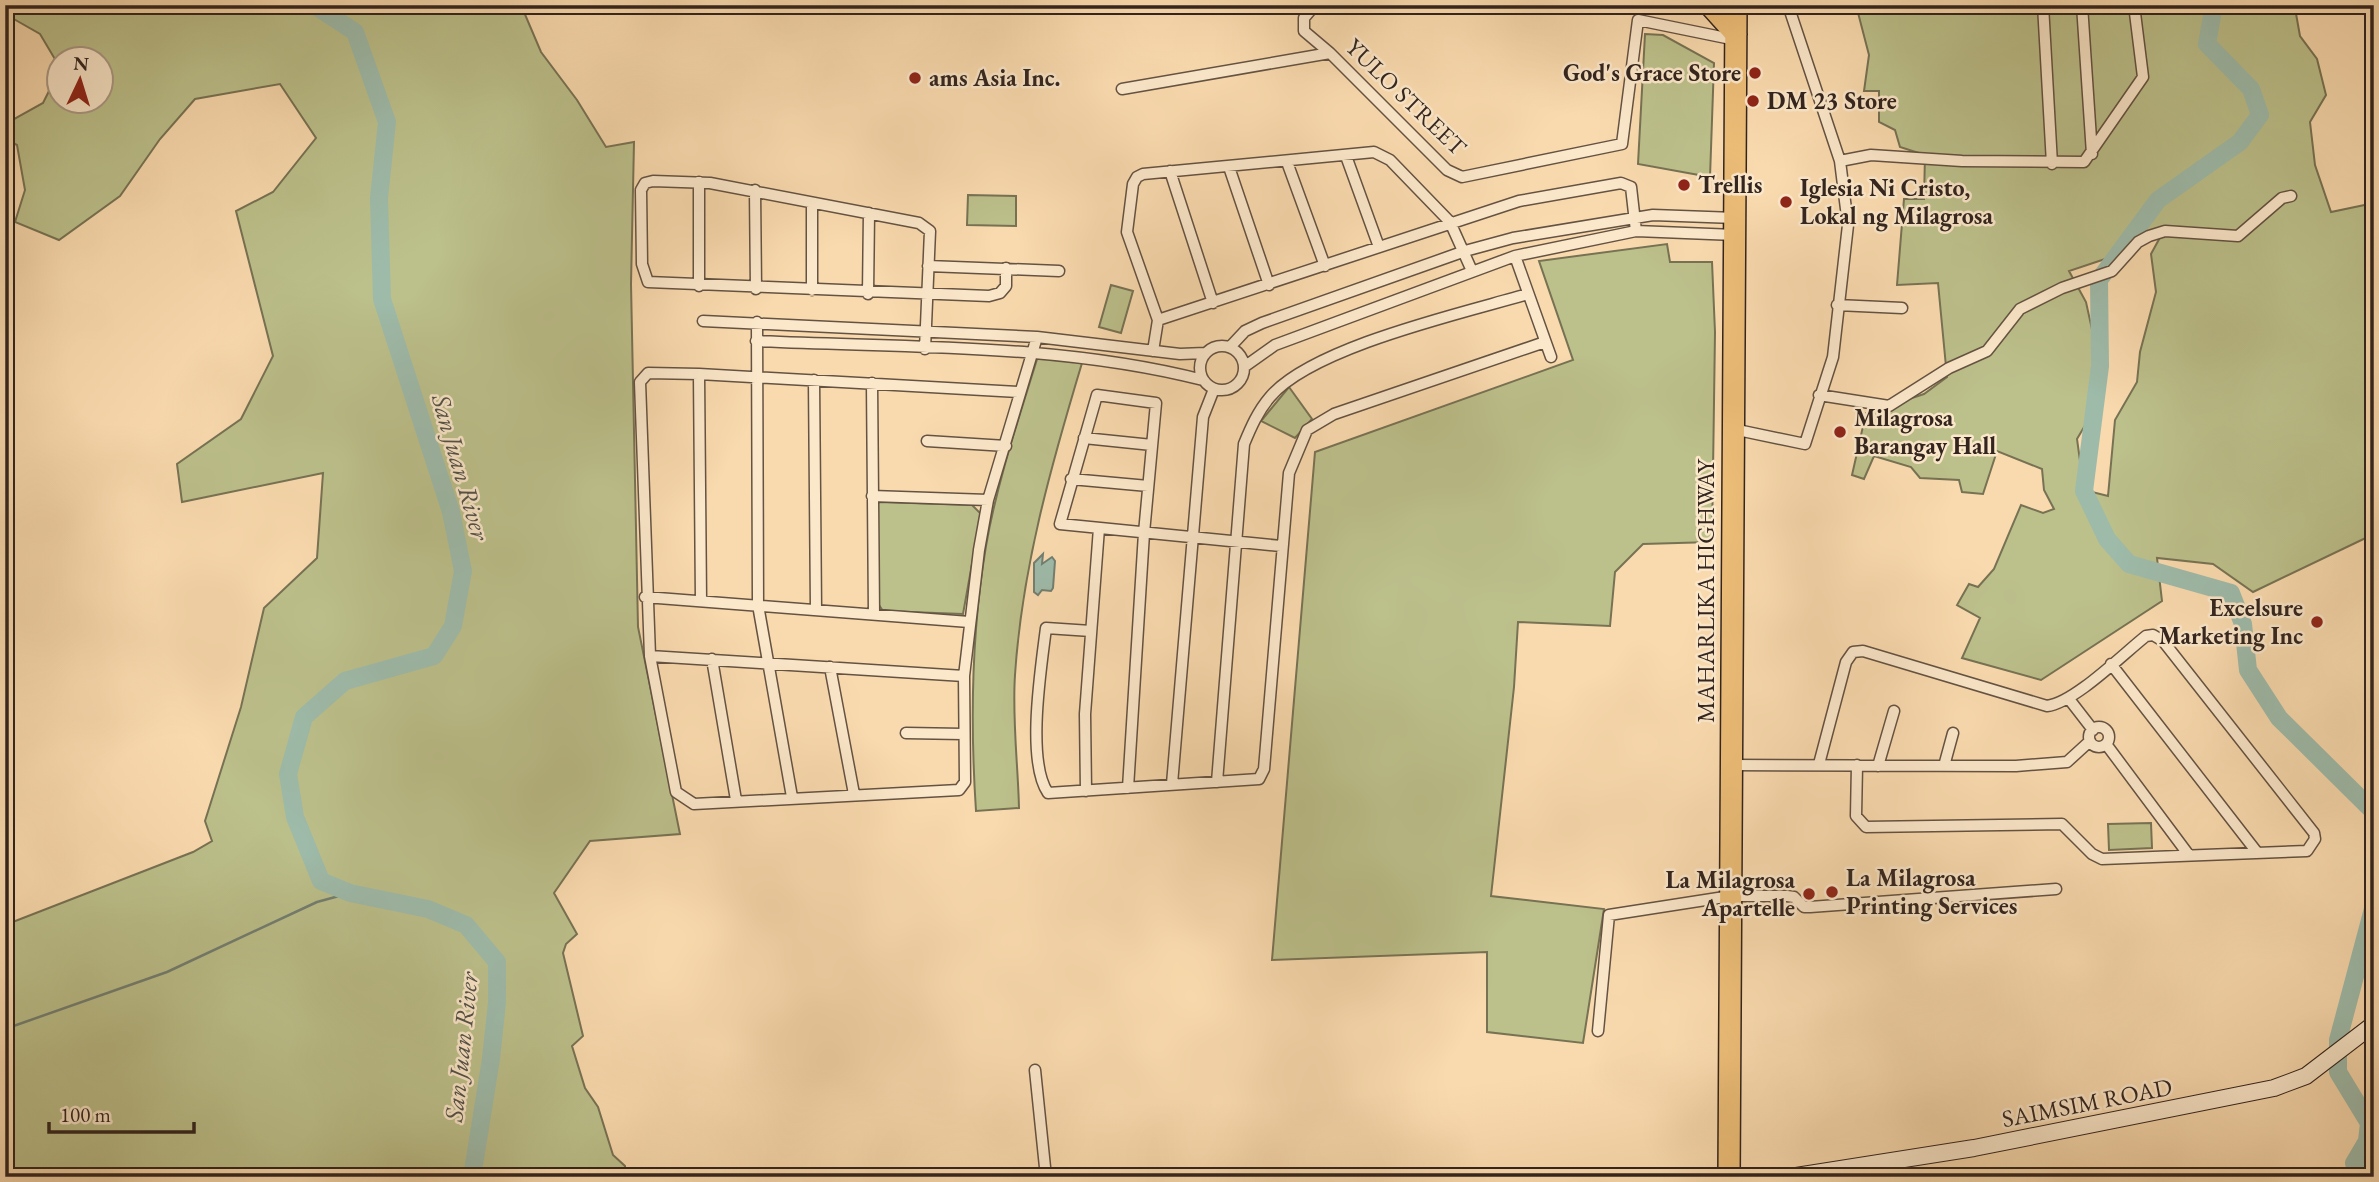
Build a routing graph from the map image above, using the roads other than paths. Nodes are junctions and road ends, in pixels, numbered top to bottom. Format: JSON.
{"nodes":[{"id":1,"x":1315,"y":5,"type":"edge"},
{"id":2,"x":1710,"y":5,"type":"edge"},
{"id":3,"x":1736,"y":5,"type":"edge"},
{"id":4,"x":1788,"y":5,"type":"edge"},
{"id":5,"x":2043,"y":5,"type":"edge"},
{"id":6,"x":2082,"y":5,"type":"edge"},
{"id":7,"x":2134,"y":5,"type":"edge"},
{"id":8,"x":1736,"y":37,"type":"junction"},
{"id":9,"x":1330,"y":52,"type":"junction"},
{"id":10,"x":1122,"y":89,"type":"dead end"},
{"id":11,"x":2092,"y":154,"type":"junction"},
{"id":12,"x":1346,"y":156,"type":"junction"},
{"id":13,"x":1840,"y":160,"type":"junction"},
{"id":14,"x":1287,"y":162,"type":"junction"},
{"id":15,"x":2052,"y":164,"type":"junction"},
{"id":16,"x":1229,"y":167,"type":"junction"},
{"id":17,"x":1170,"y":172,"type":"junction"},
{"id":18,"x":699,"y":182,"type":"junction"},
{"id":19,"x":755,"y":190,"type":"junction"},
{"id":20,"x":2291,"y":196,"type":"dead end"},
{"id":21,"x":812,"y":203,"type":"junction"},
{"id":22,"x":869,"y":213,"type":"junction"},
{"id":23,"x":1636,"y":217,"type":"junction"},
{"id":24,"x":1451,"y":222,"type":"junction"},
{"id":25,"x":1735,"y":227,"type":"junction"},
{"id":26,"x":1636,"y":231,"type":"junction"},
{"id":27,"x":1379,"y":247,"type":"junction"},
{"id":28,"x":1465,"y":251,"type":"junction"},
{"id":29,"x":1515,"y":257,"type":"junction"},
{"id":30,"x":928,"y":265,"type":"junction"},
{"id":31,"x":1325,"y":266,"type":"junction"},
{"id":32,"x":1006,"y":268,"type":"junction"},
{"id":33,"x":1059,"y":271,"type":"dead end"},
{"id":34,"x":1472,"y":271,"type":"junction"},
{"id":35,"x":1269,"y":285,"type":"junction"},
{"id":36,"x":699,"y":286,"type":"junction"},
{"id":37,"x":756,"y":289,"type":"junction"},
{"id":38,"x":812,"y":290,"type":"junction"},
{"id":39,"x":868,"y":293,"type":"junction"},
{"id":40,"x":1528,"y":294,"type":"junction"},
{"id":41,"x":927,"y":295,"type":"junction"},
{"id":42,"x":1213,"y":303,"type":"junction"},
{"id":43,"x":1837,"y":305,"type":"junction"},
{"id":44,"x":1902,"y":308,"type":"dead end"},
{"id":45,"x":1158,"y":320,"type":"junction"},
{"id":46,"x":703,"y":321,"type":"dead end"},
{"id":47,"x":757,"y":322,"type":"junction"},
{"id":48,"x":926,"y":331,"type":"junction"},
{"id":49,"x":1037,"y":337,"type":"junction"},
{"id":50,"x":756,"y":341,"type":"junction"},
{"id":51,"x":1545,"y":342,"type":"junction"},
{"id":52,"x":1230,"y":347,"type":"junction"},
{"id":53,"x":925,"y":349,"type":"junction"},
{"id":54,"x":1153,"y":351,"type":"junction"},
{"id":55,"x":1031,"y":353,"type":"junction"},
{"id":56,"x":1205,"y":354,"type":"junction"},
{"id":57,"x":1551,"y":358,"type":"dead end"},
{"id":58,"x":1244,"y":367,"type":"junction"},
{"id":59,"x":699,"y":374,"type":"junction"},
{"id":60,"x":755,"y":377,"type":"junction"},
{"id":61,"x":814,"y":380,"type":"junction"},
{"id":62,"x":1203,"y":380,"type":"junction"},
{"id":63,"x":872,"y":383,"type":"junction"},
{"id":64,"x":1214,"y":389,"type":"junction"},
{"id":65,"x":1020,"y":392,"type":"junction"},
{"id":66,"x":1819,"y":396,"type":"junction"},
{"id":67,"x":1733,"y":429,"type":"junction"},
{"id":68,"x":1084,"y":438,"type":"junction"},
{"id":69,"x":927,"y":441,"type":"dead end"},
{"id":70,"x":1152,"y":445,"type":"junction"},
{"id":71,"x":1006,"y":446,"type":"junction"},
{"id":72,"x":1071,"y":479,"type":"junction"},
{"id":73,"x":1148,"y":486,"type":"junction"},
{"id":74,"x":872,"y":496,"type":"junction"},
{"id":75,"x":988,"y":500,"type":"junction"},
{"id":76,"x":1099,"y":528,"type":"junction"},
{"id":77,"x":1144,"y":533,"type":"junction"},
{"id":78,"x":1192,"y":537,"type":"junction"},
{"id":79,"x":1236,"y":542,"type":"junction"},
{"id":80,"x":1281,"y":546,"type":"junction"},
{"id":81,"x":645,"y":597,"type":"junction"},
{"id":82,"x":701,"y":601,"type":"junction"},
{"id":83,"x":758,"y":605,"type":"junction"},
{"id":84,"x":816,"y":610,"type":"junction"},
{"id":85,"x":874,"y":614,"type":"junction"},
{"id":86,"x":969,"y":622,"type":"junction"},
{"id":87,"x":1091,"y":631,"type":"junction"},
{"id":88,"x":650,"y":656,"type":"junction"},
{"id":89,"x":712,"y":659,"type":"junction"},
{"id":90,"x":770,"y":663,"type":"junction"},
{"id":91,"x":2111,"y":664,"type":"junction"},
{"id":92,"x":830,"y":667,"type":"junction"},
{"id":93,"x":964,"y":676,"type":"junction"},
{"id":94,"x":2069,"y":699,"type":"junction"},
{"id":95,"x":1894,"y":711,"type":"dead end"},
{"id":96,"x":905,"y":733,"type":"dead end"},
{"id":97,"x":1953,"y":733,"type":"dead end"},
{"id":98,"x":963,"y":734,"type":"junction"},
{"id":99,"x":2092,"y":736,"type":"junction"},
{"id":100,"x":2106,"y":744,"type":"junction"},
{"id":101,"x":1819,"y":764,"type":"junction"},
{"id":102,"x":1731,"y":765,"type":"junction"},
{"id":103,"x":1857,"y":765,"type":"junction"},
{"id":104,"x":1878,"y":766,"type":"junction"},
{"id":105,"x":1944,"y":766,"type":"junction"},
{"id":106,"x":1217,"y":782,"type":"junction"},
{"id":107,"x":1172,"y":784,"type":"junction"},
{"id":108,"x":1128,"y":789,"type":"junction"},
{"id":109,"x":1086,"y":791,"type":"junction"},
{"id":110,"x":854,"y":794,"type":"junction"},
{"id":111,"x":792,"y":797,"type":"junction"},
{"id":112,"x":736,"y":800,"type":"junction"},
{"id":113,"x":2256,"y":851,"type":"junction"},
{"id":114,"x":2188,"y":854,"type":"junction"},
{"id":115,"x":2056,"y":889,"type":"dead end"},
{"id":116,"x":1731,"y":896,"type":"junction"},
{"id":117,"x":2374,"y":1024,"type":"edge"},
{"id":118,"x":1598,"y":1031,"type":"dead end"},
{"id":119,"x":1035,"y":1070,"type":"dead end"},
{"id":120,"x":1046,"y":1177,"type":"edge"},
{"id":121,"x":1729,"y":1177,"type":"edge"},
{"id":122,"x":1790,"y":1177,"type":"edge"}],
"edges":[{"from":1,"to":9,"type":"street","name":"YULO STREET"},
{"from":2,"to":8,"type":"highway"},
{"from":3,"to":8,"type":"highway","name":"MAHARLIKA HIGHWAY"},
{"from":4,"to":13,"type":"street"},
{"from":5,"to":15,"type":"street"},
{"from":6,"to":11,"type":"street"},
{"from":7,"to":11,"type":"street"},
{"from":8,"to":9,"type":"street","name":"YULO STREET"},
{"from":8,"to":25,"type":"highway","name":"MAHARLIKA HIGHWAY"},
{"from":9,"to":10,"type":"street"},
{"from":11,"to":15,"type":"street"},
{"from":12,"to":14,"type":"street"},
{"from":12,"to":24,"type":"street"},
{"from":12,"to":27,"type":"street"},
{"from":13,"to":15,"type":"street"},
{"from":13,"to":43,"type":"street"},
{"from":14,"to":16,"type":"street"},
{"from":14,"to":31,"type":"street"},
{"from":16,"to":17,"type":"street"},
{"from":16,"to":35,"type":"street"},
{"from":17,"to":42,"type":"street"},
{"from":17,"to":45,"type":"street"},
{"from":18,"to":19,"type":"street"},
{"from":18,"to":36,"type":"street"},
{"from":18,"to":36,"type":"street"},
{"from":19,"to":21,"type":"street"},
{"from":19,"to":37,"type":"street"},
{"from":20,"to":66,"type":"street"},
{"from":21,"to":22,"type":"street"},
{"from":21,"to":38,"type":"street"},
{"from":22,"to":30,"type":"street"},
{"from":22,"to":39,"type":"street"},
{"from":23,"to":24,"type":"street"},
{"from":23,"to":25,"type":"street"},
{"from":23,"to":26,"type":"street"},
{"from":23,"to":28,"type":"street"},
{"from":24,"to":27,"type":"street"},
{"from":24,"to":28,"type":"street"},
{"from":25,"to":26,"type":"street"},
{"from":25,"to":67,"type":"highway","name":"MAHARLIKA HIGHWAY"},
{"from":26,"to":29,"type":"street"},
{"from":27,"to":31,"type":"street"},
{"from":28,"to":34,"type":"street"},
{"from":28,"to":52,"type":"street"},
{"from":29,"to":34,"type":"street"},
{"from":29,"to":40,"type":"street"},
{"from":30,"to":32,"type":"street"},
{"from":30,"to":41,"type":"street"},
{"from":31,"to":35,"type":"street"},
{"from":32,"to":33,"type":"street"},
{"from":32,"to":41,"type":"street"},
{"from":34,"to":58,"type":"street"},
{"from":35,"to":42,"type":"street"},
{"from":36,"to":37,"type":"street"},
{"from":37,"to":38,"type":"street"},
{"from":38,"to":39,"type":"street"},
{"from":39,"to":41,"type":"street"},
{"from":40,"to":51,"type":"street"},
{"from":40,"to":79,"type":"street"},
{"from":41,"to":48,"type":"street"},
{"from":42,"to":45,"type":"street"},
{"from":43,"to":44,"type":"street"},
{"from":43,"to":66,"type":"street"},
{"from":45,"to":54,"type":"street"},
{"from":46,"to":47,"type":"street"},
{"from":47,"to":48,"type":"street"},
{"from":47,"to":50,"type":"street"},
{"from":48,"to":49,"type":"street"},
{"from":48,"to":53,"type":"street"},
{"from":49,"to":54,"type":"street"},
{"from":49,"to":55,"type":"street"},
{"from":50,"to":53,"type":"street"},
{"from":50,"to":60,"type":"street"},
{"from":51,"to":57,"type":"street"},
{"from":51,"to":80,"type":"street"},
{"from":52,"to":56,"type":"street"},
{"from":52,"to":58,"type":"street"},
{"from":53,"to":55,"type":"street"},
{"from":54,"to":56,"type":"street"},
{"from":55,"to":62,"type":"street"},
{"from":55,"to":65,"type":"street"},
{"from":56,"to":62,"type":"street"},
{"from":58,"to":64,"type":"street"},
{"from":59,"to":60,"type":"street"},
{"from":59,"to":81,"type":"street"},
{"from":59,"to":82,"type":"street"},
{"from":60,"to":61,"type":"street"},
{"from":60,"to":83,"type":"street"},
{"from":61,"to":63,"type":"street"},
{"from":61,"to":84,"type":"street"},
{"from":62,"to":64,"type":"street"},
{"from":63,"to":65,"type":"street"},
{"from":63,"to":74,"type":"street"},
{"from":64,"to":78,"type":"street"},
{"from":65,"to":71,"type":"street"},
{"from":66,"to":67,"type":"street"},
{"from":67,"to":102,"type":"highway","name":"MAHARLIKA HIGHWAY"},
{"from":68,"to":70,"type":"street"},
{"from":68,"to":70,"type":"street"},
{"from":68,"to":72,"type":"street"},
{"from":69,"to":71,"type":"street"},
{"from":70,"to":73,"type":"street"},
{"from":71,"to":75,"type":"street"},
{"from":72,"to":73,"type":"street"},
{"from":72,"to":76,"type":"street"},
{"from":73,"to":77,"type":"street"},
{"from":74,"to":75,"type":"street"},
{"from":74,"to":85,"type":"street"},
{"from":75,"to":86,"type":"street"},
{"from":76,"to":77,"type":"street"},
{"from":76,"to":87,"type":"street"},
{"from":77,"to":78,"type":"street"},
{"from":77,"to":108,"type":"street"},
{"from":78,"to":79,"type":"street"},
{"from":78,"to":107,"type":"street"},
{"from":79,"to":80,"type":"street"},
{"from":79,"to":106,"type":"street"},
{"from":80,"to":106,"type":"street"},
{"from":81,"to":82,"type":"street"},
{"from":81,"to":88,"type":"street"},
{"from":82,"to":83,"type":"street"},
{"from":83,"to":84,"type":"street"},
{"from":83,"to":90,"type":"street"},
{"from":84,"to":85,"type":"street"},
{"from":85,"to":86,"type":"street"},
{"from":86,"to":93,"type":"street"},
{"from":87,"to":109,"type":"street"},
{"from":87,"to":109,"type":"street"},
{"from":88,"to":89,"type":"street"},
{"from":88,"to":112,"type":"street"},
{"from":89,"to":90,"type":"street"},
{"from":89,"to":112,"type":"street"},
{"from":90,"to":92,"type":"street"},
{"from":90,"to":111,"type":"street"},
{"from":91,"to":94,"type":"street"},
{"from":91,"to":113,"type":"street"},
{"from":91,"to":113,"type":"street"},
{"from":92,"to":93,"type":"street"},
{"from":92,"to":110,"type":"street"},
{"from":93,"to":98,"type":"street"},
{"from":94,"to":99,"type":"street"},
{"from":94,"to":101,"type":"street"},
{"from":95,"to":104,"type":"street"},
{"from":96,"to":98,"type":"street"},
{"from":97,"to":105,"type":"street"},
{"from":98,"to":110,"type":"street"},
{"from":99,"to":100,"type":"street"},
{"from":99,"to":100,"type":"street"},
{"from":99,"to":105,"type":"street"},
{"from":100,"to":114,"type":"street"},
{"from":101,"to":102,"type":"street"},
{"from":101,"to":103,"type":"street"},
{"from":102,"to":116,"type":"highway","name":"MAHARLIKA HIGHWAY"},
{"from":103,"to":104,"type":"street"},
{"from":103,"to":114,"type":"street"},
{"from":104,"to":105,"type":"street"},
{"from":106,"to":107,"type":"street"},
{"from":107,"to":108,"type":"street"},
{"from":108,"to":109,"type":"street"},
{"from":110,"to":111,"type":"street"},
{"from":111,"to":112,"type":"street"},
{"from":113,"to":114,"type":"street"},
{"from":115,"to":116,"type":"street"},
{"from":116,"to":118,"type":"street"},
{"from":116,"to":121,"type":"highway","name":"MAHARLIKA HIGHWAY"},
{"from":117,"to":122,"type":"street","name":"SAIMSIM ROAD"},
{"from":119,"to":120,"type":"street"}]}
